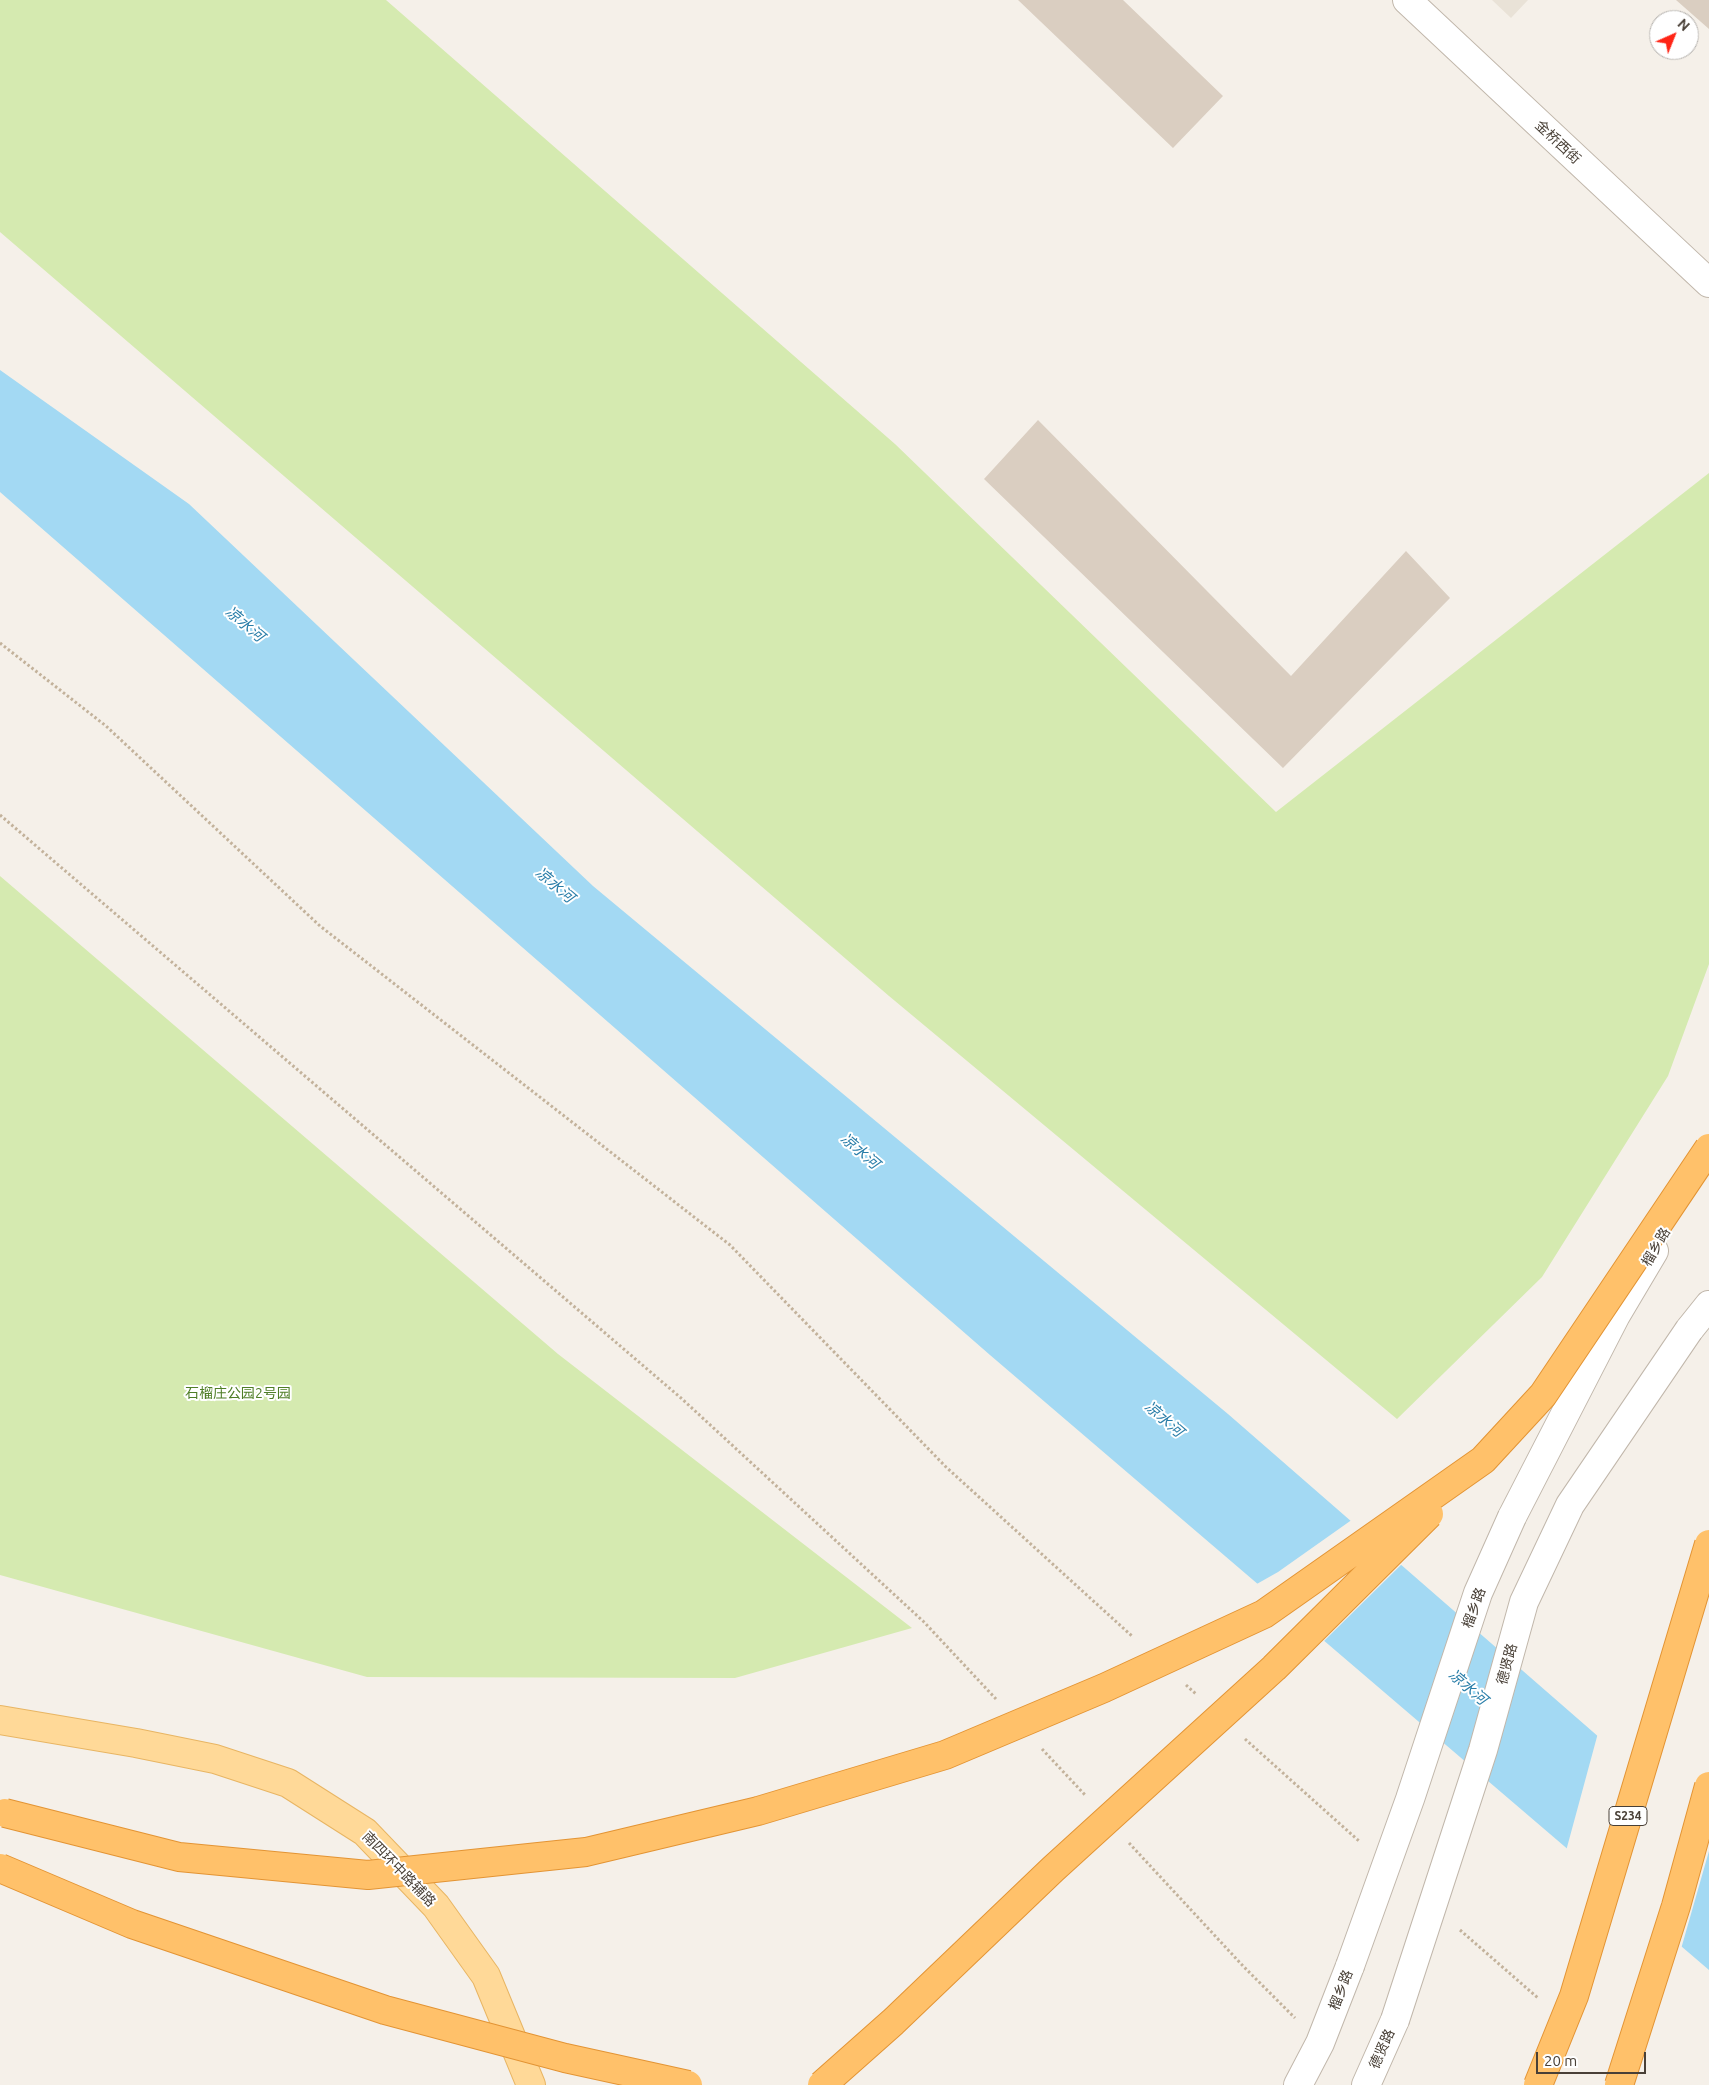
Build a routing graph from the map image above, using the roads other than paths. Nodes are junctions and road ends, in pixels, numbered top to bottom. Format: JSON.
{"nodes":[{"id":1,"x":1407,"y":0,"type":"edge"},
{"id":2,"x":1709,"y":283,"type":"edge"},
{"id":3,"x":1709,"y":1148,"type":"edge"},
{"id":4,"x":1709,"y":1157,"type":"edge"},
{"id":5,"x":1709,"y":1305,"type":"edge"},
{"id":6,"x":1483,"y":1460,"type":"junction"},
{"id":7,"x":1709,"y":1544,"type":"edge"},
{"id":8,"x":0,"y":1720,"type":"edge"},
{"id":9,"x":1709,"y":1786,"type":"edge"},
{"id":10,"x":5,"y":1813,"type":"dead end"},
{"id":11,"x":0,"y":1868,"type":"edge"},
{"id":12,"x":531,"y":2085,"type":"edge"},
{"id":13,"x":688,"y":2085,"type":"edge"},
{"id":14,"x":822,"y":2085,"type":"edge"},
{"id":15,"x":1298,"y":2085,"type":"edge"},
{"id":16,"x":1366,"y":2085,"type":"edge"},
{"id":17,"x":1538,"y":2085,"type":"edge"},
{"id":18,"x":1618,"y":2085,"type":"edge"}],
"edges":[{"from":1,"to":2,"type":"street","name":"金桥西街"},
{"from":3,"to":6,"type":"highway","bridge":true},
{"from":4,"to":15,"type":"street","name":"榴乡路","bridge":true},
{"from":5,"to":16,"type":"street","name":"德贤路","bridge":true},
{"from":6,"to":10,"type":"highway","bridge":true},
{"from":6,"to":14,"type":"highway","bridge":true},
{"from":7,"to":17,"type":"highway","number":"S234","bridge":true},
{"from":8,"to":12,"type":"main road","name":"南四环中路辅路"},
{"from":9,"to":18,"type":"highway","bridge":true},
{"from":11,"to":13,"type":"highway","bridge":true}]}
